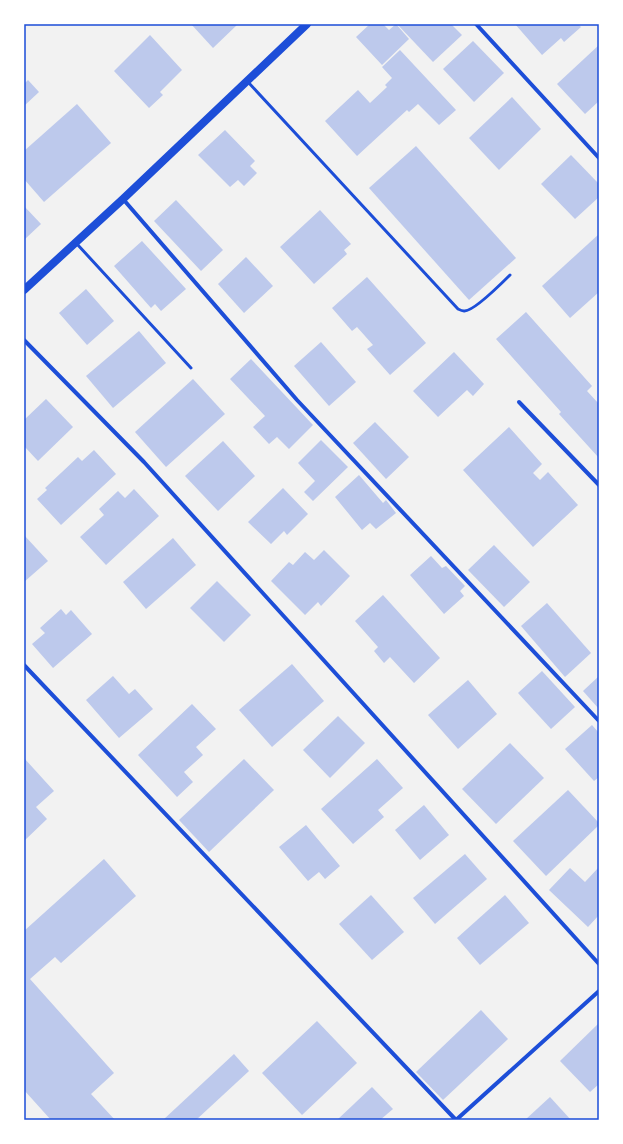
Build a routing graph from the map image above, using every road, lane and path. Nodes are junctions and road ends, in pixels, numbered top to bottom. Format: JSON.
{"nodes":[{"id":1,"x":308,"y":24,"type":"edge"},
{"id":2,"x":476,"y":24,"type":"edge"},
{"id":3,"x":247,"y":81,"type":"junction"},
{"id":4,"x":599,"y":158,"type":"edge"},
{"id":5,"x":123,"y":199,"type":"junction"},
{"id":6,"x":75,"y":242,"type":"junction"},
{"id":7,"x":510,"y":275,"type":"dead end"},
{"id":8,"x":24,"y":290,"type":"edge"},
{"id":9,"x":24,"y":340,"type":"edge"},
{"id":10,"x":191,"y":368,"type":"dead end"},
{"id":11,"x":519,"y":402,"type":"dead end"},
{"id":12,"x":599,"y":485,"type":"edge"},
{"id":13,"x":24,"y":665,"type":"edge"},
{"id":14,"x":599,"y":721,"type":"edge"},
{"id":15,"x":599,"y":964,"type":"edge"},
{"id":16,"x":599,"y":991,"type":"edge"},
{"id":17,"x":456,"y":1120,"type":"edge"}],
"edges":[{"from":1,"to":3,"type":"main road"},
{"from":2,"to":4,"type":"street"},
{"from":3,"to":5,"type":"main road"},
{"from":3,"to":7,"type":"lane"},
{"from":5,"to":6,"type":"main road"},
{"from":5,"to":14,"type":"street"},
{"from":6,"to":8,"type":"main road"},
{"from":6,"to":10,"type":"lane"},
{"from":9,"to":15,"type":"street"},
{"from":11,"to":12,"type":"street"},
{"from":13,"to":17,"type":"street"},
{"from":16,"to":17,"type":"street"}]}
